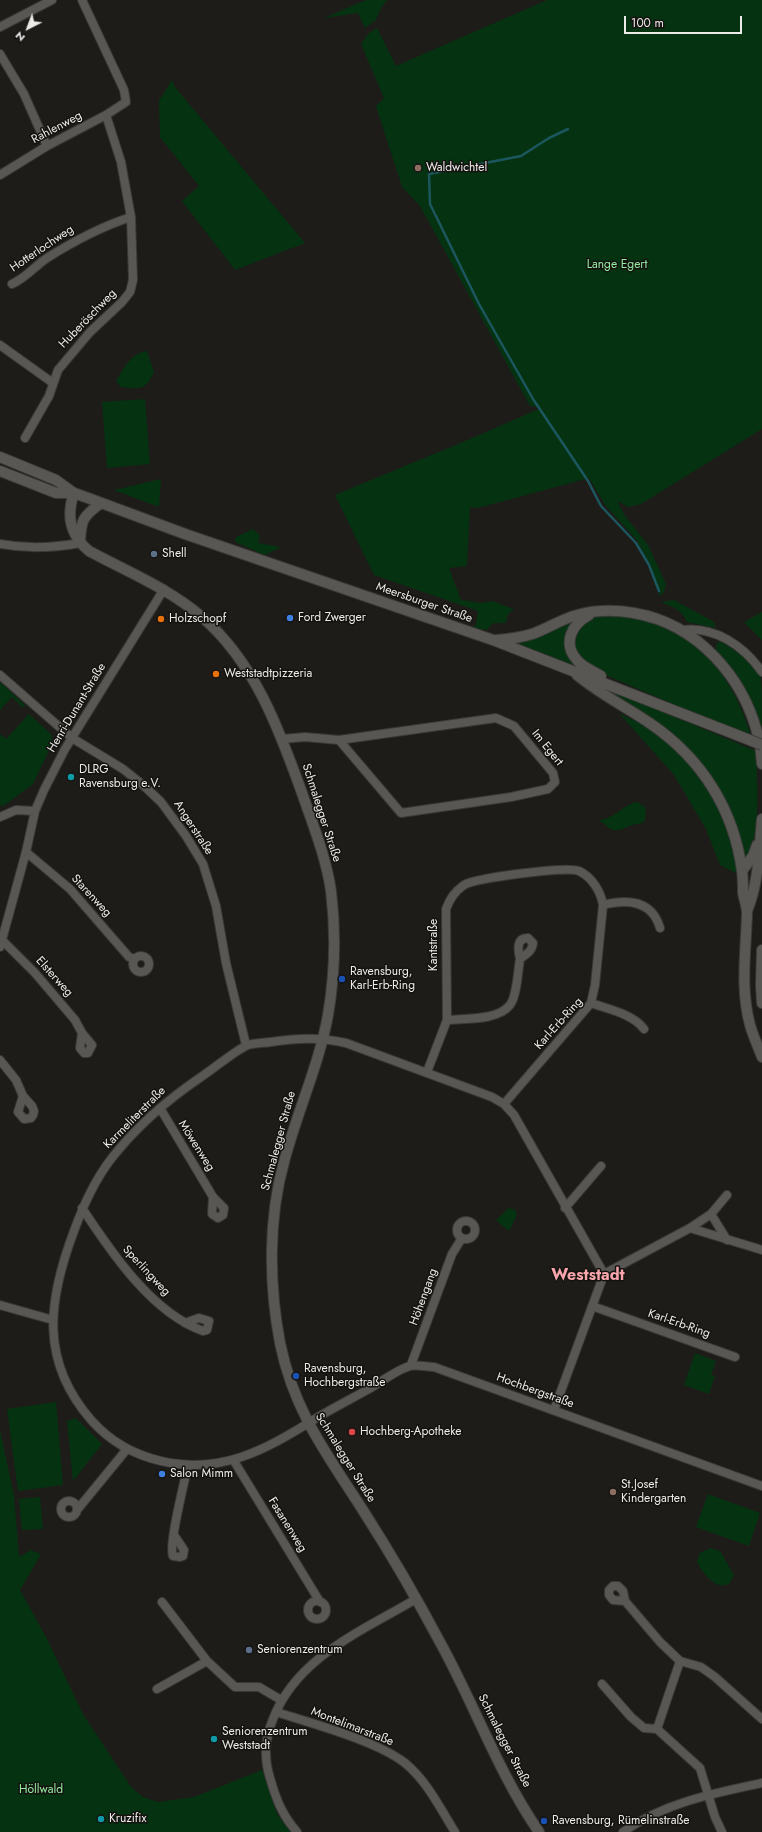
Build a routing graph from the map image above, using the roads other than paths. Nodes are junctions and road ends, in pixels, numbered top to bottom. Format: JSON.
{"nodes":[{"id":1,"x":52,"y":0,"type":"edge"},
{"id":2,"x":82,"y":0,"type":"edge"},
{"id":3,"x":0,"y":26,"type":"edge"},
{"id":4,"x":0,"y":54,"type":"edge"},
{"id":5,"x":106,"y":115,"type":"junction"},
{"id":6,"x":47,"y":146,"type":"junction"},
{"id":7,"x":0,"y":175,"type":"edge"},
{"id":8,"x":131,"y":217,"type":"junction"},
{"id":9,"x":12,"y":284,"type":"dead end"},
{"id":10,"x":0,"y":345,"type":"edge"},
{"id":11,"x":53,"y":383,"type":"junction"},
{"id":12,"x":25,"y":438,"type":"dead end"},
{"id":13,"x":0,"y":457,"type":"edge"},
{"id":14,"x":0,"y":471,"type":"edge"},
{"id":15,"x":74,"y":493,"type":"junction"},
{"id":16,"x":100,"y":503,"type":"junction"},
{"id":17,"x":80,"y":543,"type":"junction"},
{"id":18,"x":0,"y":544,"type":"edge"},
{"id":19,"x":164,"y":589,"type":"junction"},
{"id":20,"x":592,"y":613,"type":"junction"},
{"id":21,"x":682,"y":630,"type":"junction"},
{"id":22,"x":493,"y":640,"type":"junction"},
{"id":23,"x":571,"y":669,"type":"junction"},
{"id":24,"x":762,"y":672,"type":"edge"},
{"id":25,"x":0,"y":675,"type":"edge"},
{"id":26,"x":617,"y":687,"type":"junction"},
{"id":27,"x":72,"y":738,"type":"junction"},
{"id":28,"x":282,"y":739,"type":"junction"},
{"id":29,"x":339,"y":740,"type":"junction"},
{"id":30,"x":762,"y":745,"type":"edge"},
{"id":31,"x":762,"y":764,"type":"edge"},
{"id":32,"x":35,"y":811,"type":"junction"},
{"id":33,"x":0,"y":817,"type":"edge"},
{"id":34,"x":762,"y":819,"type":"edge"},
{"id":35,"x":761,"y":833,"type":"junction"},
{"id":36,"x":26,"y":852,"type":"junction"},
{"id":37,"x":742,"y":871,"type":"junction"},
{"id":38,"x":603,"y":905,"type":"junction"},
{"id":39,"x":747,"y":912,"type":"junction"},
{"id":40,"x":660,"y":928,"type":"dead end"},
{"id":41,"x":1,"y":944,"type":"edge"},
{"id":42,"x":762,"y":950,"type":"edge"},
{"id":43,"x":135,"y":959,"type":"dead end"},
{"id":44,"x":520,"y":959,"type":"dead end"},
{"id":45,"x":591,"y":1003,"type":"junction"},
{"id":46,"x":762,"y":1003,"type":"edge"},
{"id":47,"x":447,"y":1020,"type":"junction"},
{"id":48,"x":644,"y":1029,"type":"dead end"},
{"id":49,"x":82,"y":1033,"type":"dead end"},
{"id":50,"x":323,"y":1038,"type":"junction"},
{"id":51,"x":246,"y":1045,"type":"junction"},
{"id":52,"x":762,"y":1057,"type":"edge"},
{"id":53,"x":0,"y":1060,"type":"edge"},
{"id":54,"x":427,"y":1072,"type":"junction"},
{"id":55,"x":23,"y":1096,"type":"dead end"},
{"id":56,"x":504,"y":1104,"type":"junction"},
{"id":57,"x":160,"y":1108,"type":"junction"},
{"id":58,"x":601,"y":1166,"type":"dead end"},
{"id":59,"x":727,"y":1195,"type":"dead end"},
{"id":60,"x":213,"y":1197,"type":"dead end"},
{"id":61,"x":82,"y":1208,"type":"junction"},
{"id":62,"x":565,"y":1208,"type":"junction"},
{"id":63,"x":711,"y":1214,"type":"junction"},
{"id":64,"x":690,"y":1228,"type":"junction"},
{"id":65,"x":462,"y":1238,"type":"dead end"},
{"id":66,"x":727,"y":1240,"type":"junction"},
{"id":67,"x":762,"y":1250,"type":"edge"},
{"id":68,"x":604,"y":1274,"type":"junction"},
{"id":69,"x":0,"y":1305,"type":"edge"},
{"id":70,"x":592,"y":1306,"type":"junction"},
{"id":71,"x":53,"y":1320,"type":"junction"},
{"id":72,"x":185,"y":1323,"type":"dead end"},
{"id":73,"x":736,"y":1357,"type":"dead end"},
{"id":74,"x":411,"y":1365,"type":"junction"},
{"id":75,"x":554,"y":1410,"type":"junction"},
{"id":76,"x":308,"y":1424,"type":"junction"},
{"id":77,"x":127,"y":1449,"type":"junction"},
{"id":78,"x":234,"y":1461,"type":"junction"},
{"id":79,"x":188,"y":1465,"type":"junction"},
{"id":80,"x":762,"y":1486,"type":"edge"},
{"id":81,"x":77,"y":1510,"type":"dead end"},
{"id":82,"x":174,"y":1535,"type":"dead end"},
{"id":83,"x":416,"y":1599,"type":"junction"},
{"id":84,"x":625,"y":1601,"type":"dead end"},
{"id":85,"x":162,"y":1602,"type":"dead end"},
{"id":86,"x":320,"y":1602,"type":"dead end"},
{"id":87,"x":207,"y":1661,"type":"junction"},
{"id":88,"x":680,"y":1661,"type":"junction"},
{"id":89,"x":602,"y":1684,"type":"dead end"},
{"id":90,"x":157,"y":1689,"type":"dead end"},
{"id":91,"x":281,"y":1700,"type":"junction"},
{"id":92,"x":276,"y":1712,"type":"junction"},
{"id":93,"x":762,"y":1719,"type":"edge"},
{"id":94,"x":657,"y":1729,"type":"junction"},
{"id":95,"x":762,"y":1783,"type":"edge"},
{"id":96,"x":709,"y":1794,"type":"junction"},
{"id":97,"x":297,"y":1832,"type":"edge"},
{"id":98,"x":455,"y":1832,"type":"edge"},
{"id":99,"x":538,"y":1832,"type":"edge"},
{"id":100,"x":624,"y":1832,"type":"edge"},
{"id":101,"x":722,"y":1832,"type":"edge"}],
"edges":[{"from":1,"to":3,"type":"street"},
{"from":2,"to":5,"type":"street","name":"Rahlenweg"},
{"from":4,"to":6,"type":"street"},
{"from":5,"to":6,"type":"street","name":"Rahlenweg"},
{"from":5,"to":8,"type":"street","name":"Huberöschweg"},
{"from":6,"to":7,"type":"street","name":"Rahlenweg"},
{"from":8,"to":9,"type":"street","name":"Hotterlochweg"},
{"from":8,"to":11,"type":"street","name":"Huberöschweg"},
{"from":10,"to":11,"type":"street"},
{"from":11,"to":12,"type":"street","name":"Huberöschweg"},
{"from":13,"to":15,"type":"street","name":"Meersburger Straße"},
{"from":14,"to":15,"type":"street","name":"Meersburger Straße"},
{"from":15,"to":16,"type":"street","name":"Meersburger Straße"},
{"from":15,"to":17,"type":"street","name":"Schmalegger Straße"},
{"from":16,"to":17,"type":"street"},
{"from":16,"to":22,"type":"street","name":"Meersburger Straße"},
{"from":17,"to":18,"type":"street"},
{"from":17,"to":19,"type":"street","name":"Schmalegger Straße"},
{"from":19,"to":27,"type":"street","name":"Henri-Dunant-Straße"},
{"from":19,"to":28,"type":"street","name":"Schmalegger Straße"},
{"from":20,"to":21,"type":"street"},
{"from":20,"to":22,"type":"street"},
{"from":20,"to":26,"type":"street"},
{"from":21,"to":24,"type":"street"},
{"from":21,"to":31,"type":"street"},
{"from":22,"to":23,"type":"street","name":"Meersburger Straße"},
{"from":23,"to":26,"type":"street","name":"Meersburger Straße"},
{"from":23,"to":37,"type":"street"},
{"from":25,"to":27,"type":"street","name":"Angerstraße"},
{"from":26,"to":30,"type":"street","name":"Meersburger Straße","bridge":true},
{"from":27,"to":32,"type":"street","name":"Henri-Dunant-Straße"},
{"from":27,"to":51,"type":"street","name":"Angerstraße"},
{"from":28,"to":29,"type":"street","name":"Im Egert"},
{"from":28,"to":50,"type":"street","name":"Schmalegger Straße"},
{"from":29,"to":29,"type":"street","name":"Im Egert"},
{"from":32,"to":33,"type":"street"},
{"from":32,"to":36,"type":"street","name":"Henri-Dunant-Straße"},
{"from":34,"to":35,"type":"street"},
{"from":35,"to":37,"type":"street"},
{"from":35,"to":39,"type":"street"},
{"from":36,"to":41,"type":"street","name":"Henri-Dunant-Straße"},
{"from":36,"to":43,"type":"street","name":"Starenweg"},
{"from":37,"to":39,"type":"street"},
{"from":38,"to":40,"type":"street"},
{"from":38,"to":45,"type":"street","name":"Kantstraße"},
{"from":38,"to":47,"type":"street","name":"Kantstraße"},
{"from":39,"to":52,"type":"street"},
{"from":41,"to":49,"type":"street","name":"Elsterweg"},
{"from":42,"to":46,"type":"street"},
{"from":44,"to":47,"type":"street"},
{"from":45,"to":48,"type":"street","name":"Karl-Erb-Ring"},
{"from":45,"to":56,"type":"street","name":"Karl-Erb-Ring"},
{"from":47,"to":54,"type":"street","name":"Kantstraße"},
{"from":50,"to":51,"type":"street","name":"Karmeliterstraße"},
{"from":50,"to":54,"type":"street"},
{"from":50,"to":76,"type":"street","name":"Schmalegger Straße"},
{"from":51,"to":57,"type":"street","name":"Karmeliterstraße"},
{"from":53,"to":55,"type":"street"},
{"from":54,"to":56,"type":"street"},
{"from":56,"to":62,"type":"street"},
{"from":57,"to":60,"type":"street","name":"Möwenweg"},
{"from":57,"to":61,"type":"street","name":"Karmeliterstraße"},
{"from":58,"to":62,"type":"street"},
{"from":59,"to":63,"type":"street"},
{"from":61,"to":71,"type":"street","name":"Karmeliterstraße"},
{"from":61,"to":72,"type":"street","name":"Sperlingweg"},
{"from":62,"to":68,"type":"street"},
{"from":63,"to":64,"type":"street"},
{"from":63,"to":66,"type":"street"},
{"from":64,"to":66,"type":"street"},
{"from":64,"to":68,"type":"street"},
{"from":65,"to":74,"type":"street","name":"Höhengang"},
{"from":66,"to":67,"type":"street"},
{"from":68,"to":70,"type":"street"},
{"from":69,"to":71,"type":"street"},
{"from":70,"to":73,"type":"street","name":"Karl-Erb-Ring"},
{"from":70,"to":75,"type":"street"},
{"from":71,"to":77,"type":"street","name":"Karmeliterstraße"},
{"from":74,"to":75,"type":"street","name":"Hochbergstraße"},
{"from":74,"to":76,"type":"street"},
{"from":75,"to":80,"type":"street","name":"Hochbergstraße"},
{"from":76,"to":78,"type":"street","name":"Karmeliterstraße"},
{"from":76,"to":83,"type":"street","name":"Schmalegger Straße"},
{"from":77,"to":79,"type":"street","name":"Karmeliterstraße"},
{"from":77,"to":81,"type":"street"},
{"from":78,"to":79,"type":"street","name":"Karmeliterstraße"},
{"from":78,"to":86,"type":"street","name":"Fasanenweg"},
{"from":79,"to":82,"type":"street"},
{"from":83,"to":91,"type":"street"},
{"from":83,"to":99,"type":"street","name":"Schmalegger Straße"},
{"from":84,"to":88,"type":"street"},
{"from":85,"to":87,"type":"street"},
{"from":87,"to":90,"type":"street"},
{"from":87,"to":91,"type":"street"},
{"from":88,"to":93,"type":"street"},
{"from":88,"to":94,"type":"street"},
{"from":89,"to":94,"type":"street"},
{"from":91,"to":92,"type":"street"},
{"from":92,"to":97,"type":"street"},
{"from":92,"to":98,"type":"street","name":"Montelimarstraße"},
{"from":94,"to":96,"type":"street"},
{"from":95,"to":96,"type":"street"},
{"from":96,"to":100,"type":"street"},
{"from":96,"to":101,"type":"street"}]}
